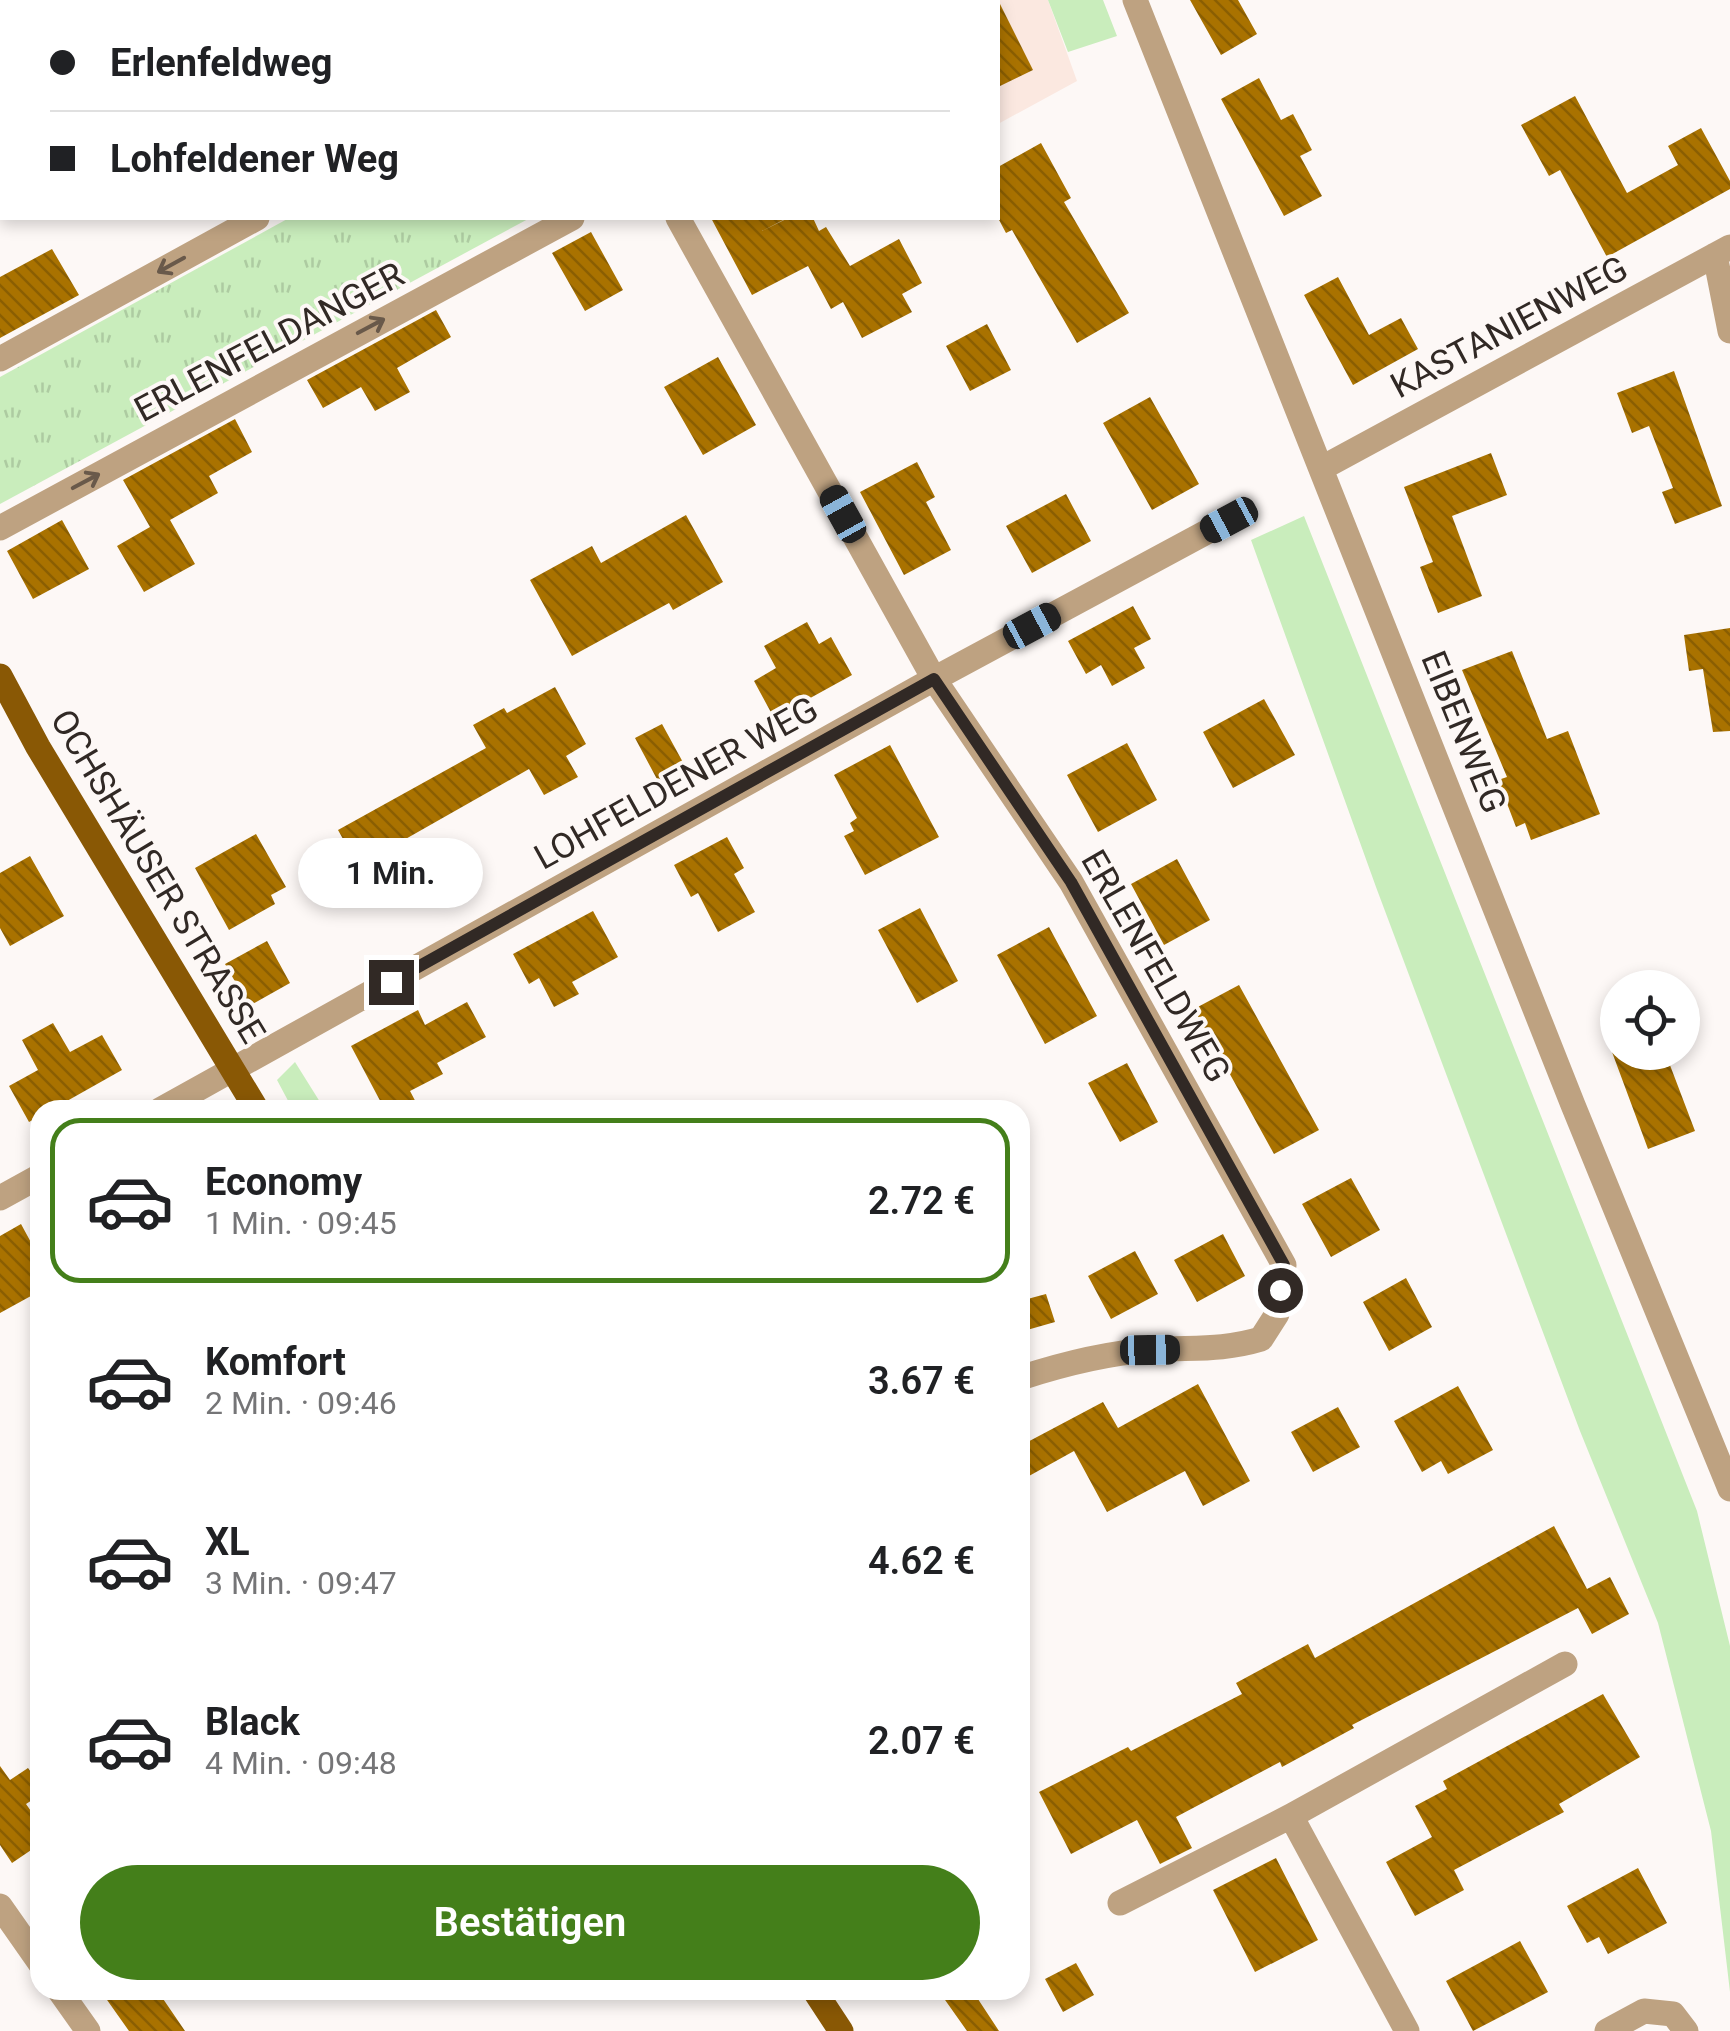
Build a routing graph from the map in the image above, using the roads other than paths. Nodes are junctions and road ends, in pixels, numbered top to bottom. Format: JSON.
{"nodes":[{"id":1,"x":1134,"y":0,"type":"edge"},
{"id":2,"x":252,"y":220,"type":"edge"},
{"id":3,"x":568,"y":220,"type":"edge"},
{"id":4,"x":679,"y":220,"type":"edge"},
{"id":5,"x":1722,"y":251,"type":"edge"},
{"id":6,"x":1730,"y":332,"type":"edge"},
{"id":7,"x":0,"y":359,"type":"edge"},
{"id":8,"x":1322,"y":468,"type":"junction"},
{"id":9,"x":1229,"y":520,"type":"dead end"},
{"id":10,"x":0,"y":528,"type":"edge"},
{"id":11,"x":0,"y":676,"type":"edge"},
{"id":12,"x":934,"y":679,"type":"junction"},
{"id":13,"x":233,"y":1070,"type":"junction"},
{"id":14,"x":178,"y":1100,"type":"edge"},
{"id":15,"x":252,"y":1100,"type":"edge"},
{"id":16,"x":30,"y":1182,"type":"edge"},
{"id":17,"x":0,"y":1198,"type":"edge"},
{"id":18,"x":1030,"y":1375,"type":"edge"},
{"id":19,"x":1730,"y":1489,"type":"edge"},
{"id":20,"x":1565,"y":1664,"type":"dead end"},
{"id":21,"x":1292,"y":1816,"type":"junction"},
{"id":22,"x":1120,"y":1903,"type":"dead end"},
{"id":23,"x":0,"y":1906,"type":"edge"},
{"id":24,"x":30,"y":1949,"type":"edge"},
{"id":25,"x":66,"y":2000,"type":"edge"},
{"id":26,"x":821,"y":2000,"type":"edge"},
{"id":27,"x":88,"y":2031,"type":"edge"},
{"id":28,"x":841,"y":2031,"type":"edge"},
{"id":29,"x":1408,"y":2031,"type":"edge"},
{"id":30,"x":1607,"y":2031,"type":"edge"},
{"id":31,"x":1686,"y":2031,"type":"edge"}],
"edges":[{"from":1,"to":8,"type":"street","name":"EIBENWEG"},
{"from":2,"to":7,"type":"street","one_way":true},
{"from":10,"to":3,"type":"street","name":"ERLENFELDANGER","one_way":true},
{"from":4,"to":12,"type":"street","name":"ERLENFELDWEG"},
{"from":5,"to":6,"type":"street"},
{"from":5,"to":8,"type":"street","name":"KASTANIENWEG"},
{"from":8,"to":19,"type":"street","name":"EIBENWEG"},
{"from":9,"to":12,"type":"street","name":"LOHFELDENER WEG"},
{"from":11,"to":13,"type":"main road","name":"OCHSHÄUSER STRASSE"},
{"from":12,"to":13,"type":"street","name":"LOHFELDENER WEG"},
{"from":12,"to":18,"type":"street","name":"ERLENFELDWEG"},
{"from":13,"to":14,"type":"street","name":"LOHFELDENER WEG"},
{"from":13,"to":15,"type":"main road","name":"OCHSHÄUSER STRASSE"},
{"from":16,"to":17,"type":"street"},
{"from":20,"to":21,"type":"street"},
{"from":21,"to":22,"type":"street"},
{"from":21,"to":29,"type":"street"},
{"from":23,"to":24,"type":"street"},
{"from":25,"to":27,"type":"street"},
{"from":26,"to":28,"type":"main road"},
{"from":30,"to":31,"type":"street"}]}
